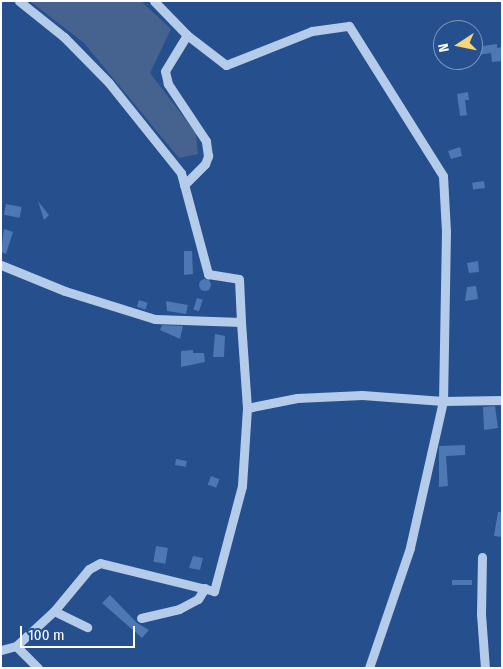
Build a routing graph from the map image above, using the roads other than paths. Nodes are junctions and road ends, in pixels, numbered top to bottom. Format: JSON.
{"nodes":[{"id":1,"x":19,"y":1,"type":"edge"},
{"id":2,"x":154,"y":1,"type":"edge"},
{"id":3,"x":187,"y":35,"type":"junction"},
{"id":4,"x":184,"y":185,"type":"junction"},
{"id":5,"x":1,"y":265,"type":"edge"},
{"id":6,"x":241,"y":322,"type":"junction"},
{"id":7,"x":502,"y":400,"type":"edge"},
{"id":8,"x":443,"y":401,"type":"junction"},
{"id":9,"x":247,"y":408,"type":"junction"},
{"id":10,"x":482,"y":557,"type":"dead end"},
{"id":11,"x":205,"y":588,"type":"junction"},
{"id":12,"x":54,"y":611,"type":"junction"},
{"id":13,"x":142,"y":618,"type":"dead end"},
{"id":14,"x":87,"y":626,"type":"dead end"},
{"id":15,"x":16,"y":646,"type":"junction"},
{"id":16,"x":1,"y":650,"type":"edge"},
{"id":17,"x":38,"y":668,"type":"edge"},
{"id":18,"x":369,"y":668,"type":"edge"},
{"id":19,"x":486,"y":668,"type":"edge"}],
"edges":[{"from":1,"to":4,"type":"street"},
{"from":2,"to":3,"type":"street"},
{"from":3,"to":4,"type":"street"},
{"from":3,"to":8,"type":"street"},
{"from":4,"to":6,"type":"street"},
{"from":5,"to":6,"type":"street"},
{"from":6,"to":9,"type":"street"},
{"from":7,"to":8,"type":"street"},
{"from":8,"to":9,"type":"street"},
{"from":8,"to":18,"type":"street"},
{"from":9,"to":11,"type":"street"},
{"from":10,"to":19,"type":"street"},
{"from":11,"to":12,"type":"street"},
{"from":11,"to":13,"type":"street"},
{"from":12,"to":14,"type":"street"},
{"from":12,"to":15,"type":"street"},
{"from":15,"to":16,"type":"street"},
{"from":15,"to":17,"type":"street"}]}
